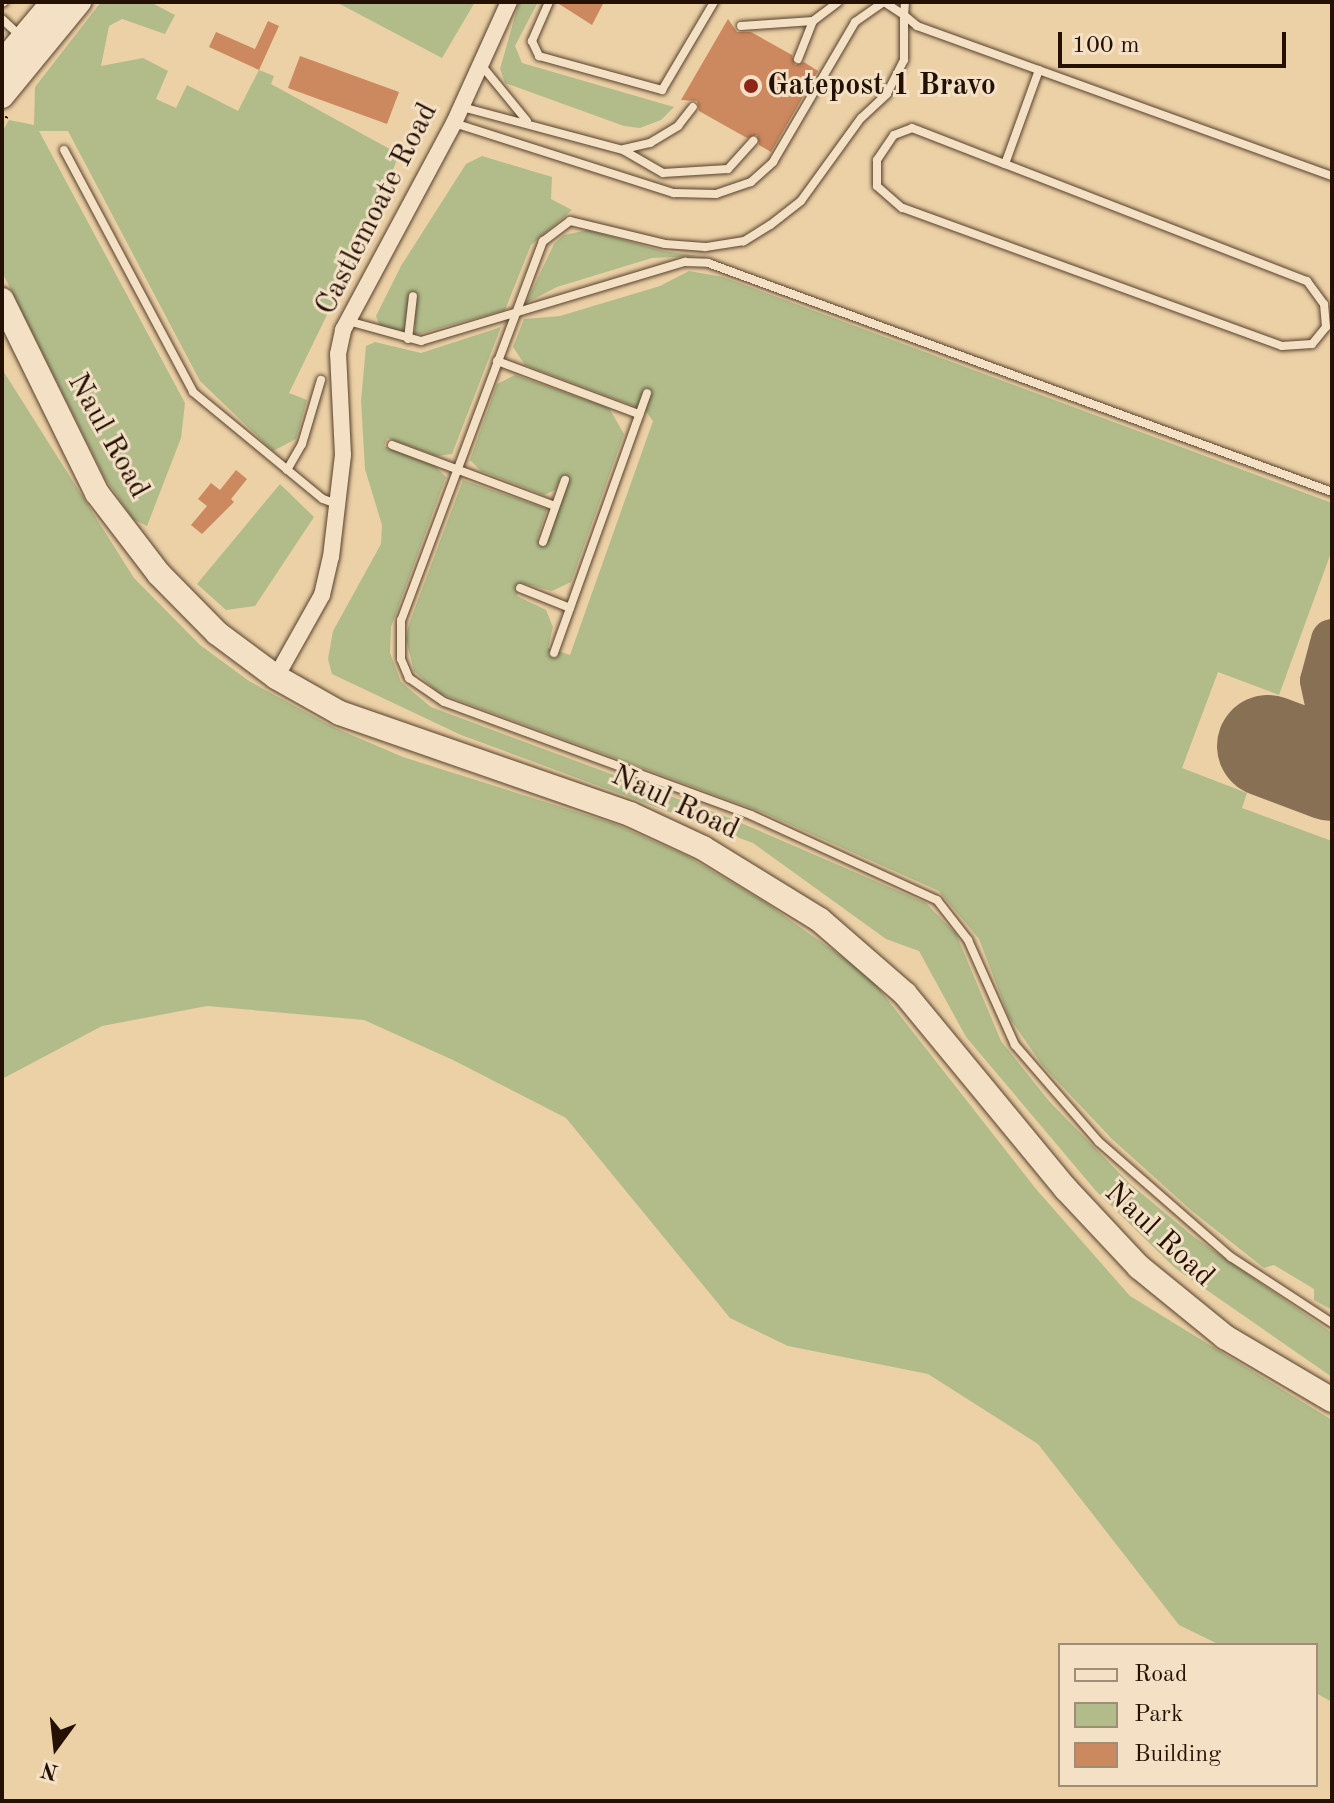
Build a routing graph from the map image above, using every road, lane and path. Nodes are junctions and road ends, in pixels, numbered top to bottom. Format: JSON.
{"nodes":[{"id":1,"x":53,"y":2,"type":"edge"},
{"id":2,"x":79,"y":2,"type":"edge"},
{"id":3,"x":509,"y":2,"type":"edge"},
{"id":4,"x":549,"y":2,"type":"edge"},
{"id":5,"x":714,"y":2,"type":"edge"},
{"id":6,"x":838,"y":2,"type":"edge"},
{"id":7,"x":884,"y":2,"type":"edge"},
{"id":8,"x":905,"y":2,"type":"edge"},
{"id":9,"x":904,"y":15,"type":"junction"},
{"id":10,"x":2,"y":19,"type":"edge"},
{"id":11,"x":813,"y":21,"type":"junction"},
{"id":12,"x":741,"y":26,"type":"dead end"},
{"id":13,"x":23,"y":38,"type":"junction"},
{"id":14,"x":798,"y":59,"type":"dead end"},
{"id":15,"x":2,"y":63,"type":"edge"},
{"id":16,"x":481,"y":66,"type":"junction"},
{"id":17,"x":1039,"y":70,"type":"junction"},
{"id":18,"x":2,"y":96,"type":"edge"},
{"id":19,"x":693,"y":107,"type":"dead end"},
{"id":20,"x":458,"y":115,"type":"junction"},
{"id":21,"x":527,"y":121,"type":"junction"},
{"id":22,"x":753,"y":141,"type":"dead end"},
{"id":23,"x":64,"y":150,"type":"dead end"},
{"id":24,"x":623,"y":150,"type":"junction"},
{"id":25,"x":1005,"y":164,"type":"junction"},
{"id":26,"x":1332,"y":176,"type":"edge"},
{"id":27,"x":413,"y":296,"type":"dead end"},
{"id":28,"x":2,"y":300,"type":"edge"},
{"id":29,"x":515,"y":312,"type":"junction"},
{"id":30,"x":348,"y":321,"type":"junction"},
{"id":31,"x":408,"y":339,"type":"junction"},
{"id":32,"x":497,"y":361,"type":"junction"},
{"id":33,"x":321,"y":380,"type":"dead end"},
{"id":34,"x":647,"y":393,"type":"dead end"},
{"id":35,"x":639,"y":414,"type":"junction"},
{"id":36,"x":392,"y":445,"type":"dead end"},
{"id":37,"x":458,"y":469,"type":"junction"},
{"id":38,"x":287,"y":470,"type":"junction"},
{"id":39,"x":565,"y":480,"type":"dead end"},
{"id":40,"x":1332,"y":492,"type":"edge"},
{"id":41,"x":337,"y":504,"type":"junction"},
{"id":42,"x":555,"y":506,"type":"junction"},
{"id":43,"x":543,"y":542,"type":"dead end"},
{"id":44,"x":520,"y":588,"type":"dead end"},
{"id":45,"x":570,"y":608,"type":"junction"},
{"id":46,"x":554,"y":653,"type":"dead end"},
{"id":47,"x":276,"y":677,"type":"junction"},
{"id":48,"x":1332,"y":1323,"type":"edge"},
{"id":49,"x":1332,"y":1400,"type":"edge"}],
"edges":[{"from":1,"to":13,"type":"street"},
{"from":2,"to":18,"type":"street"},
{"from":3,"to":16,"type":"street","name":"Castlemoate Road"},
{"from":4,"to":5,"type":"lane"},
{"from":6,"to":11,"type":"lane"},
{"from":7,"to":9,"type":"lane"},
{"from":7,"to":20,"type":"lane"},
{"from":8,"to":9,"type":"lane"},
{"from":9,"to":17,"type":"lane"},
{"from":9,"to":29,"type":"lane"},
{"from":10,"to":13,"type":"lane"},
{"from":11,"to":12,"type":"lane"},
{"from":11,"to":14,"type":"lane"},
{"from":13,"to":15,"type":"street"},
{"from":16,"to":20,"type":"street","name":"Castlemoate Road"},
{"from":16,"to":21,"type":"lane"},
{"from":17,"to":25,"type":"lane"},
{"from":17,"to":26,"type":"lane"},
{"from":19,"to":24,"type":"lane"},
{"from":20,"to":21,"type":"lane"},
{"from":20,"to":30,"type":"street","name":"Castlemoate Road"},
{"from":21,"to":24,"type":"lane"},
{"from":22,"to":24,"type":"lane"},
{"from":23,"to":38,"type":"lane"},
{"from":25,"to":25,"type":"lane"},
{"from":27,"to":31,"type":"lane"},
{"from":28,"to":47,"type":"street","name":"Naul Road"},
{"from":29,"to":31,"type":"lane"},
{"from":29,"to":32,"type":"lane"},
{"from":29,"to":40,"type":"lane"},
{"from":30,"to":31,"type":"lane"},
{"from":30,"to":41,"type":"street","name":"Castlemoate Road"},
{"from":32,"to":35,"type":"lane"},
{"from":32,"to":37,"type":"lane"},
{"from":33,"to":38,"type":"lane"},
{"from":34,"to":35,"type":"lane"},
{"from":35,"to":45,"type":"lane"},
{"from":36,"to":37,"type":"lane"},
{"from":37,"to":42,"type":"lane"},
{"from":37,"to":48,"type":"lane"},
{"from":38,"to":41,"type":"lane"},
{"from":39,"to":42,"type":"lane"},
{"from":41,"to":47,"type":"street","name":"Castlemoate Road"},
{"from":42,"to":43,"type":"lane"},
{"from":44,"to":45,"type":"lane"},
{"from":45,"to":46,"type":"lane"},
{"from":47,"to":49,"type":"street","name":"Naul Road"}]}
